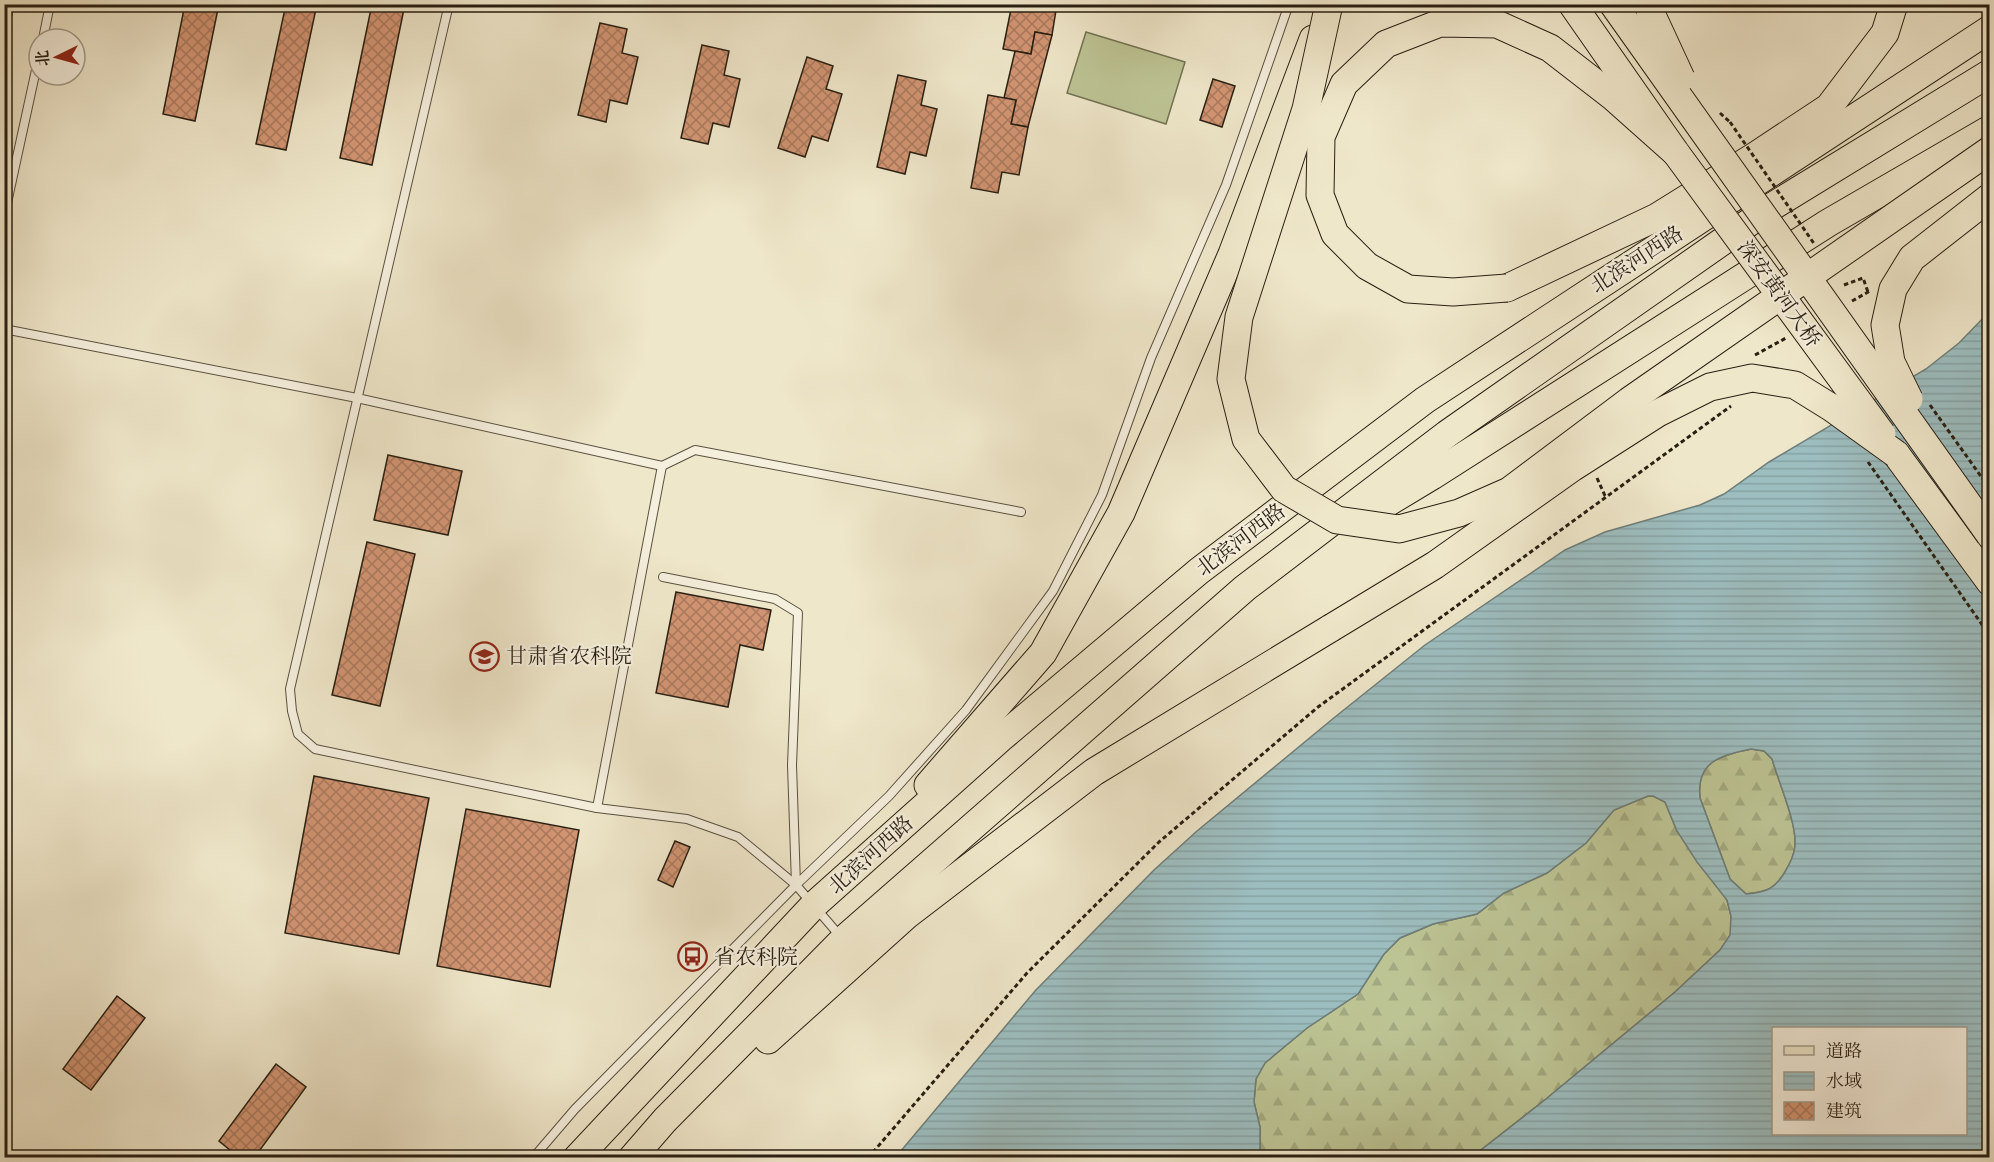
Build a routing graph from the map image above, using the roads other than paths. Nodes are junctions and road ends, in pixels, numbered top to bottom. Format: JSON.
{"nodes":[{"id":1,"x":50,"y":4,"type":"edge"},
{"id":2,"x":449,"y":4,"type":"edge"},
{"id":3,"x":1289,"y":4,"type":"edge"},
{"id":4,"x":1328,"y":4,"type":"edge"},
{"id":5,"x":1572,"y":4,"type":"edge"},
{"id":6,"x":1613,"y":4,"type":"edge"},
{"id":7,"x":1648,"y":4,"type":"edge"},
{"id":8,"x":1894,"y":4,"type":"edge"},
{"id":9,"x":45,"y":27,"type":"edge"},
{"id":10,"x":1989,"y":29,"type":"edge"},
{"id":11,"x":1989,"y":73,"type":"edge"},
{"id":12,"x":32,"y":87,"type":"edge"},
{"id":13,"x":1989,"y":129,"type":"edge"},
{"id":14,"x":1828,"y":135,"type":"junction"},
{"id":15,"x":1707,"y":136,"type":"junction"},
{"id":16,"x":1989,"y":150,"type":"edge"},
{"id":17,"x":1676,"y":153,"type":"junction"},
{"id":18,"x":1755,"y":156,"type":"junction"},
{"id":19,"x":1989,"y":197,"type":"edge"},
{"id":20,"x":6,"y":207,"type":"edge"},
{"id":21,"x":1657,"y":217,"type":"junction"},
{"id":22,"x":4,"y":218,"type":"edge"},
{"id":23,"x":1604,"y":282,"type":"junction"},
{"id":24,"x":4,"y":329,"type":"edge"},
{"id":25,"x":357,"y":398,"type":"junction"},
{"id":26,"x":1896,"y":454,"type":"junction"},
{"id":27,"x":662,"y":466,"type":"junction"},
{"id":28,"x":1947,"y":476,"type":"junction"},
{"id":29,"x":1021,"y":512,"type":"dead end"},
{"id":30,"x":1989,"y":535,"type":"edge"},
{"id":31,"x":663,"y":577,"type":"dead end"},
{"id":32,"x":1989,"y":582,"type":"edge"},
{"id":33,"x":1245,"y":588,"type":"junction"},
{"id":34,"x":597,"y":808,"type":"junction"},
{"id":35,"x":861,"y":864,"type":"junction"},
{"id":36,"x":796,"y":885,"type":"junction"},
{"id":37,"x":814,"y":905,"type":"junction"},
{"id":38,"x":843,"y":940,"type":"junction"},
{"id":39,"x":665,"y":1120,"type":"junction"},
{"id":40,"x":533,"y":1158,"type":"edge"},
{"id":41,"x":577,"y":1158,"type":"edge"},
{"id":42,"x":632,"y":1158,"type":"edge"}],
"edges":[{"from":1,"to":9,"type":"lane"},
{"from":2,"to":25,"type":"lane"},
{"from":3,"to":36,"type":"lane"},
{"from":4,"to":16,"type":"main road","bridge":true},
{"from":4,"to":35,"type":"main road"},
{"from":5,"to":17,"type":"main road","name":"深安黄河大桥","bridge":true},
{"from":6,"to":15,"type":"main road","name":"深安黄河大桥","bridge":true},
{"from":7,"to":15,"type":"main road","bridge":true},
{"from":8,"to":18,"type":"main road"},
{"from":10,"to":14,"type":"main road","name":"北滨河西路"},
{"from":11,"to":33,"type":"main road","name":"北滨河西路"},
{"from":12,"to":20,"type":"lane"},
{"from":13,"to":33,"type":"main road"},
{"from":14,"to":18,"type":"main road"},
{"from":14,"to":23,"type":"main road","name":"北滨河西路"},
{"from":15,"to":28,"type":"main road","name":"深安黄河大桥","bridge":true},
{"from":17,"to":21,"type":"main road","bridge":true},
{"from":17,"to":26,"type":"main road","name":"深安黄河大桥","bridge":true},
{"from":18,"to":21,"type":"main road"},
{"from":19,"to":28,"type":"main road","bridge":true},
{"from":20,"to":22,"type":"lane"},
{"from":21,"to":23,"type":"main road"},
{"from":23,"to":35,"type":"main road","name":"北滨河西路"},
{"from":24,"to":25,"type":"lane"},
{"from":25,"to":27,"type":"lane"},
{"from":25,"to":34,"type":"lane"},
{"from":26,"to":32,"type":"main road","name":"深安黄河大桥"},
{"from":26,"to":39,"type":"main road","bridge":true},
{"from":27,"to":29,"type":"lane"},
{"from":27,"to":34,"type":"lane"},
{"from":28,"to":30,"type":"main road","name":"深安黄河大桥","bridge":true},
{"from":31,"to":36,"type":"lane"},
{"from":33,"to":38,"type":"main road","name":"北滨河西路"},
{"from":34,"to":36,"type":"lane"},
{"from":35,"to":37,"type":"main road","name":"北滨河西路"},
{"from":36,"to":37,"type":"lane"},
{"from":36,"to":40,"type":"lane"},
{"from":37,"to":38,"type":"lane"},
{"from":37,"to":41,"type":"main road","name":"北滨河西路"},
{"from":38,"to":39,"type":"main road","name":"北滨河西路"},
{"from":39,"to":42,"type":"main road","name":"北滨河西路"}]}
